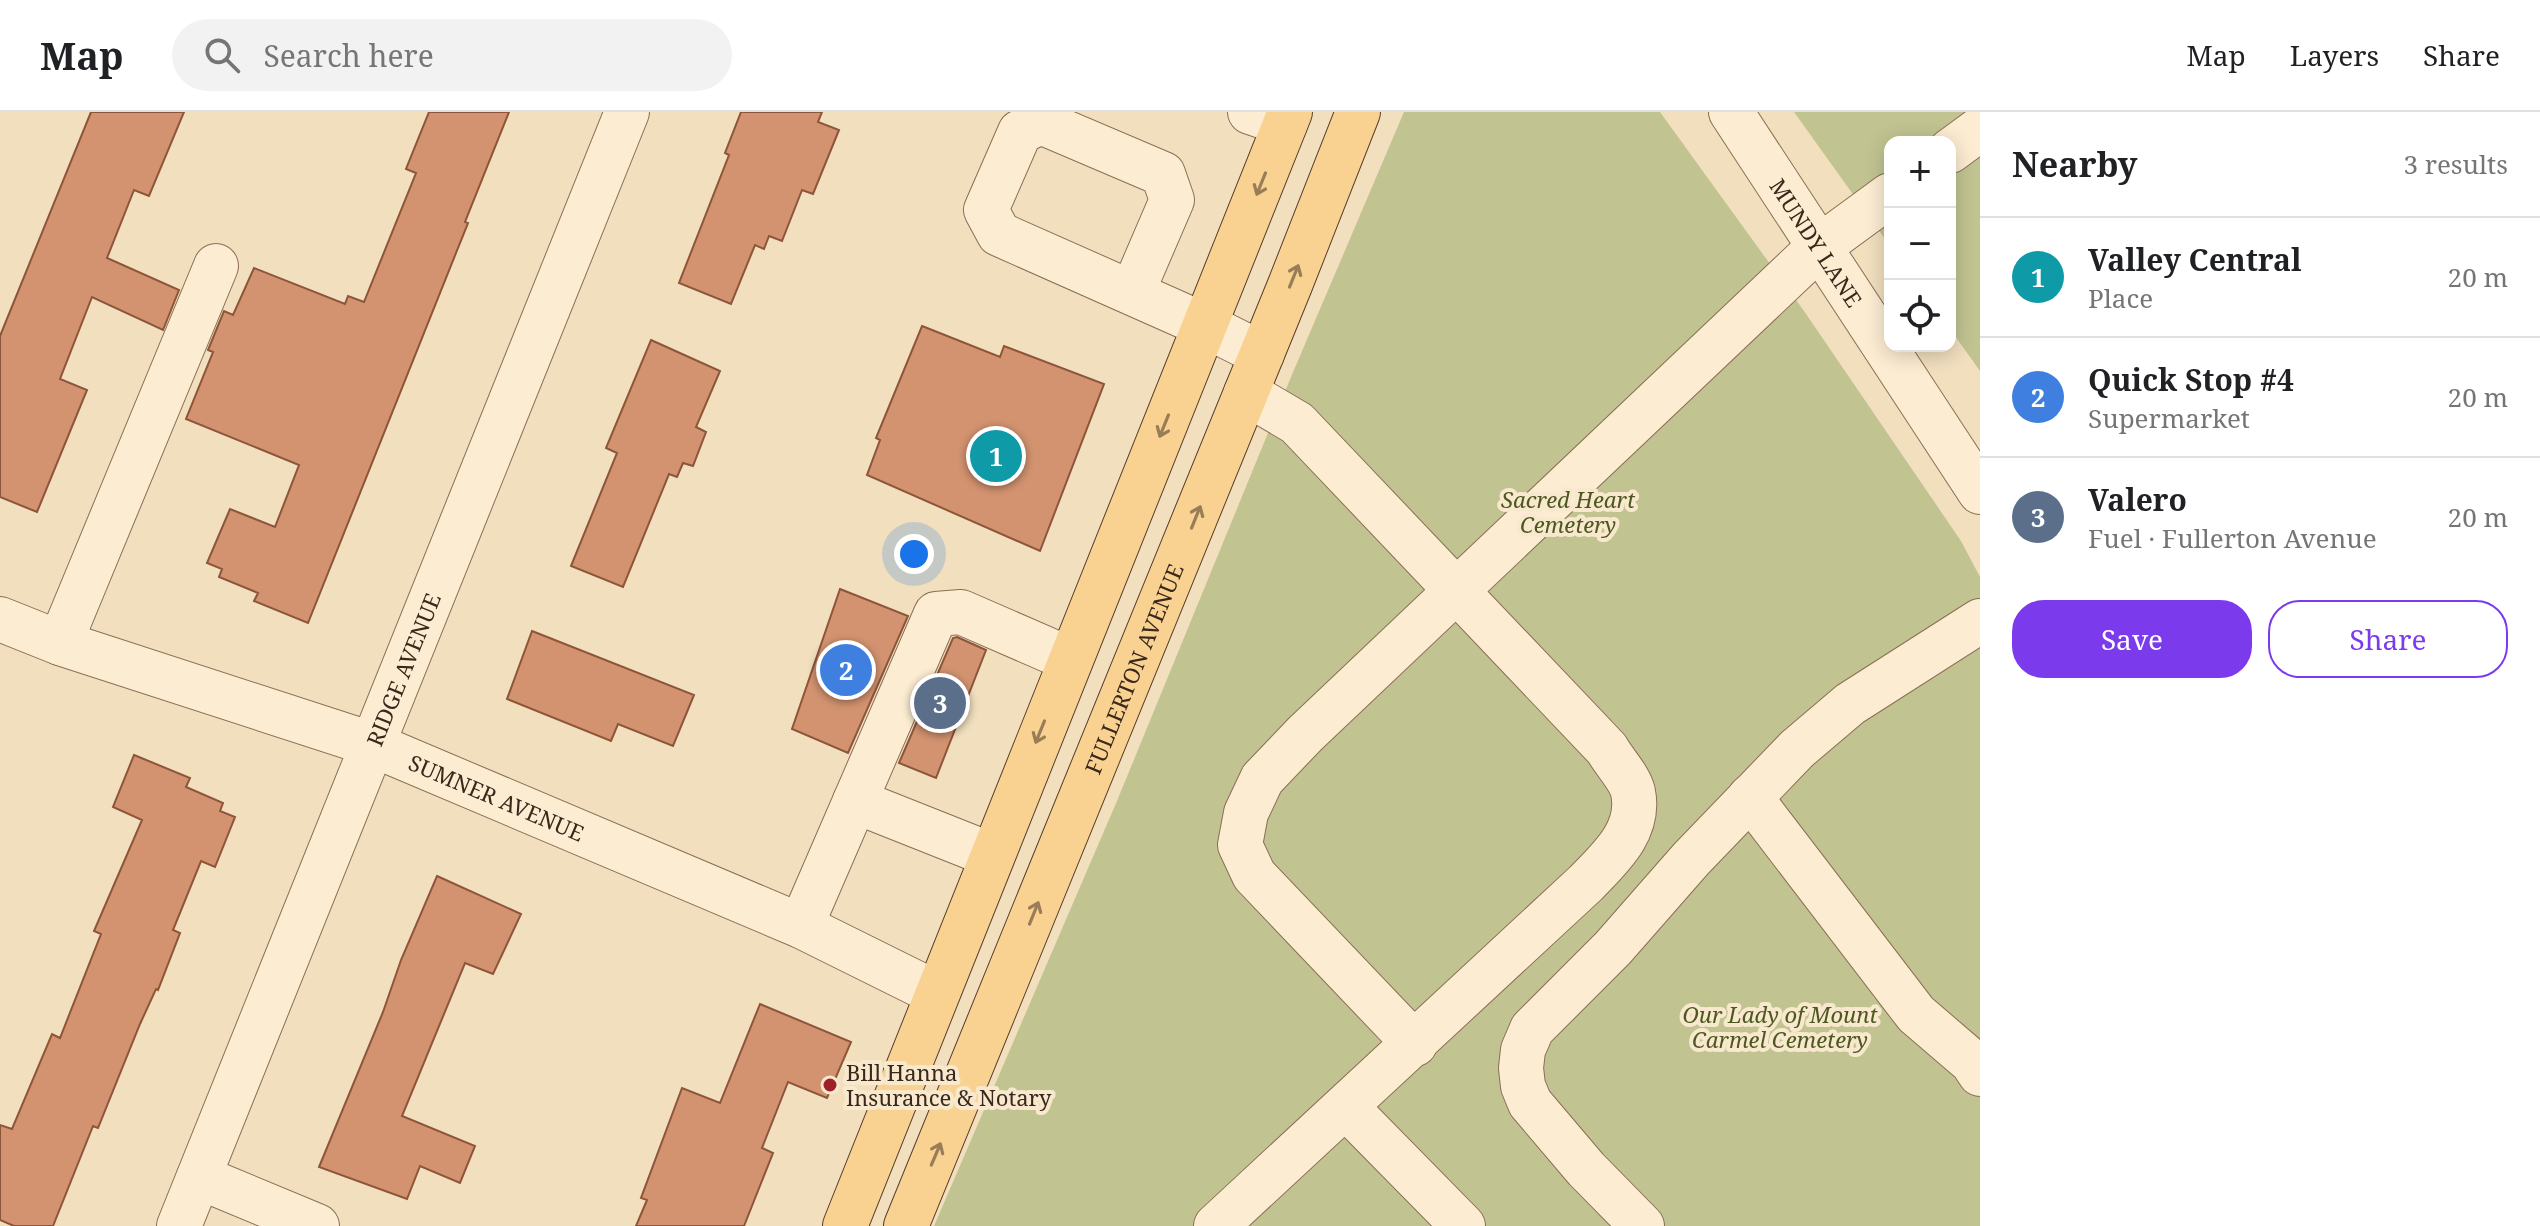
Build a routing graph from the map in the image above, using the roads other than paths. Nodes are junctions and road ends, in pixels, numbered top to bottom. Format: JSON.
{"nodes":[{"id":1,"x":627,"y":112,"type":"edge"},
{"id":2,"x":1358,"y":112,"type":"edge"},
{"id":3,"x":1731,"y":112,"type":"edge"},
{"id":4,"x":1275,"y":116,"type":"edge"},
{"id":5,"x":1980,"y":129,"type":"edge"},
{"id":6,"x":1956,"y":147,"type":"edge"},
{"id":7,"x":1884,"y":199,"type":"edge"},
{"id":8,"x":1819,"y":247,"type":"junction"},
{"id":9,"x":216,"y":266,"type":"dead end"},
{"id":10,"x":1132,"y":293,"type":"dead end"},
{"id":11,"x":1204,"y":325,"type":"junction"},
{"id":12,"x":1254,"y":374,"type":"junction"},
{"id":13,"x":1977,"y":479,"type":"edge"},
{"id":14,"x":1457,"y":591,"type":"junction"},
{"id":15,"x":0,"y":619,"type":"edge"},
{"id":16,"x":1980,"y":621,"type":"edge"},
{"id":17,"x":60,"y":643,"type":"junction"},
{"id":18,"x":1069,"y":659,"type":"junction"},
{"id":19,"x":371,"y":744,"type":"junction"},
{"id":20,"x":1750,"y":797,"type":"junction"},
{"id":21,"x":855,"y":801,"type":"junction"},
{"id":22,"x":991,"y":855,"type":"junction"},
{"id":23,"x":801,"y":926,"type":"junction"},
{"id":24,"x":936,"y":993,"type":"junction"},
{"id":25,"x":1415,"y":1044,"type":"junction"},
{"id":26,"x":1980,"y":1074,"type":"edge"},
{"id":27,"x":1346,"y":1107,"type":"junction"},
{"id":28,"x":199,"y":1177,"type":"junction"},
{"id":29,"x":179,"y":1226,"type":"edge"},
{"id":30,"x":317,"y":1226,"type":"edge"},
{"id":31,"x":845,"y":1226,"type":"edge"},
{"id":32,"x":906,"y":1226,"type":"edge"},
{"id":33,"x":1216,"y":1226,"type":"edge"},
{"id":34,"x":1463,"y":1226,"type":"edge"},
{"id":35,"x":1642,"y":1226,"type":"edge"}],
"edges":[{"from":1,"to":19,"type":"street","name":"RIDGE AVENUE"},
{"from":12,"to":2,"type":"main road","name":"FULLERTON AVENUE","one_way":true},
{"from":3,"to":8,"type":"street","name":"MUNDY LANE"},
{"from":4,"to":11,"type":"main road","one_way":true},
{"from":5,"to":6,"type":"street"},
{"from":7,"to":8,"type":"street"},
{"from":8,"to":13,"type":"street","name":"MUNDY LANE"},
{"from":8,"to":14,"type":"street"},
{"from":9,"to":17,"type":"street"},
{"from":10,"to":11,"type":"street"},
{"from":11,"to":12,"type":"street"},
{"from":11,"to":18,"type":"main road","one_way":true},
{"from":12,"to":14,"type":"street"},
{"from":32,"to":12,"type":"main road","name":"FULLERTON AVENUE","one_way":true},
{"from":14,"to":25,"type":"street"},
{"from":14,"to":25,"type":"street"},
{"from":15,"to":17,"type":"street","name":"SUMNER AVENUE"},
{"from":16,"to":20,"type":"street"},
{"from":17,"to":19,"type":"street","name":"SUMNER AVENUE"},
{"from":18,"to":21,"type":"street"},
{"from":18,"to":22,"type":"main road","one_way":true},
{"from":19,"to":23,"type":"street","name":"SUMNER AVENUE"},
{"from":19,"to":28,"type":"street","name":"RIDGE AVENUE"},
{"from":20,"to":26,"type":"street"},
{"from":20,"to":35,"type":"street"},
{"from":21,"to":22,"type":"street"},
{"from":21,"to":23,"type":"street"},
{"from":22,"to":24,"type":"main road"},
{"from":23,"to":24,"type":"street","name":"SUMNER AVENUE"},
{"from":24,"to":31,"type":"main road"},
{"from":25,"to":27,"type":"street"},
{"from":27,"to":33,"type":"street"},
{"from":27,"to":34,"type":"street"},
{"from":28,"to":29,"type":"street","name":"RIDGE AVENUE"},
{"from":28,"to":30,"type":"street"}]}
